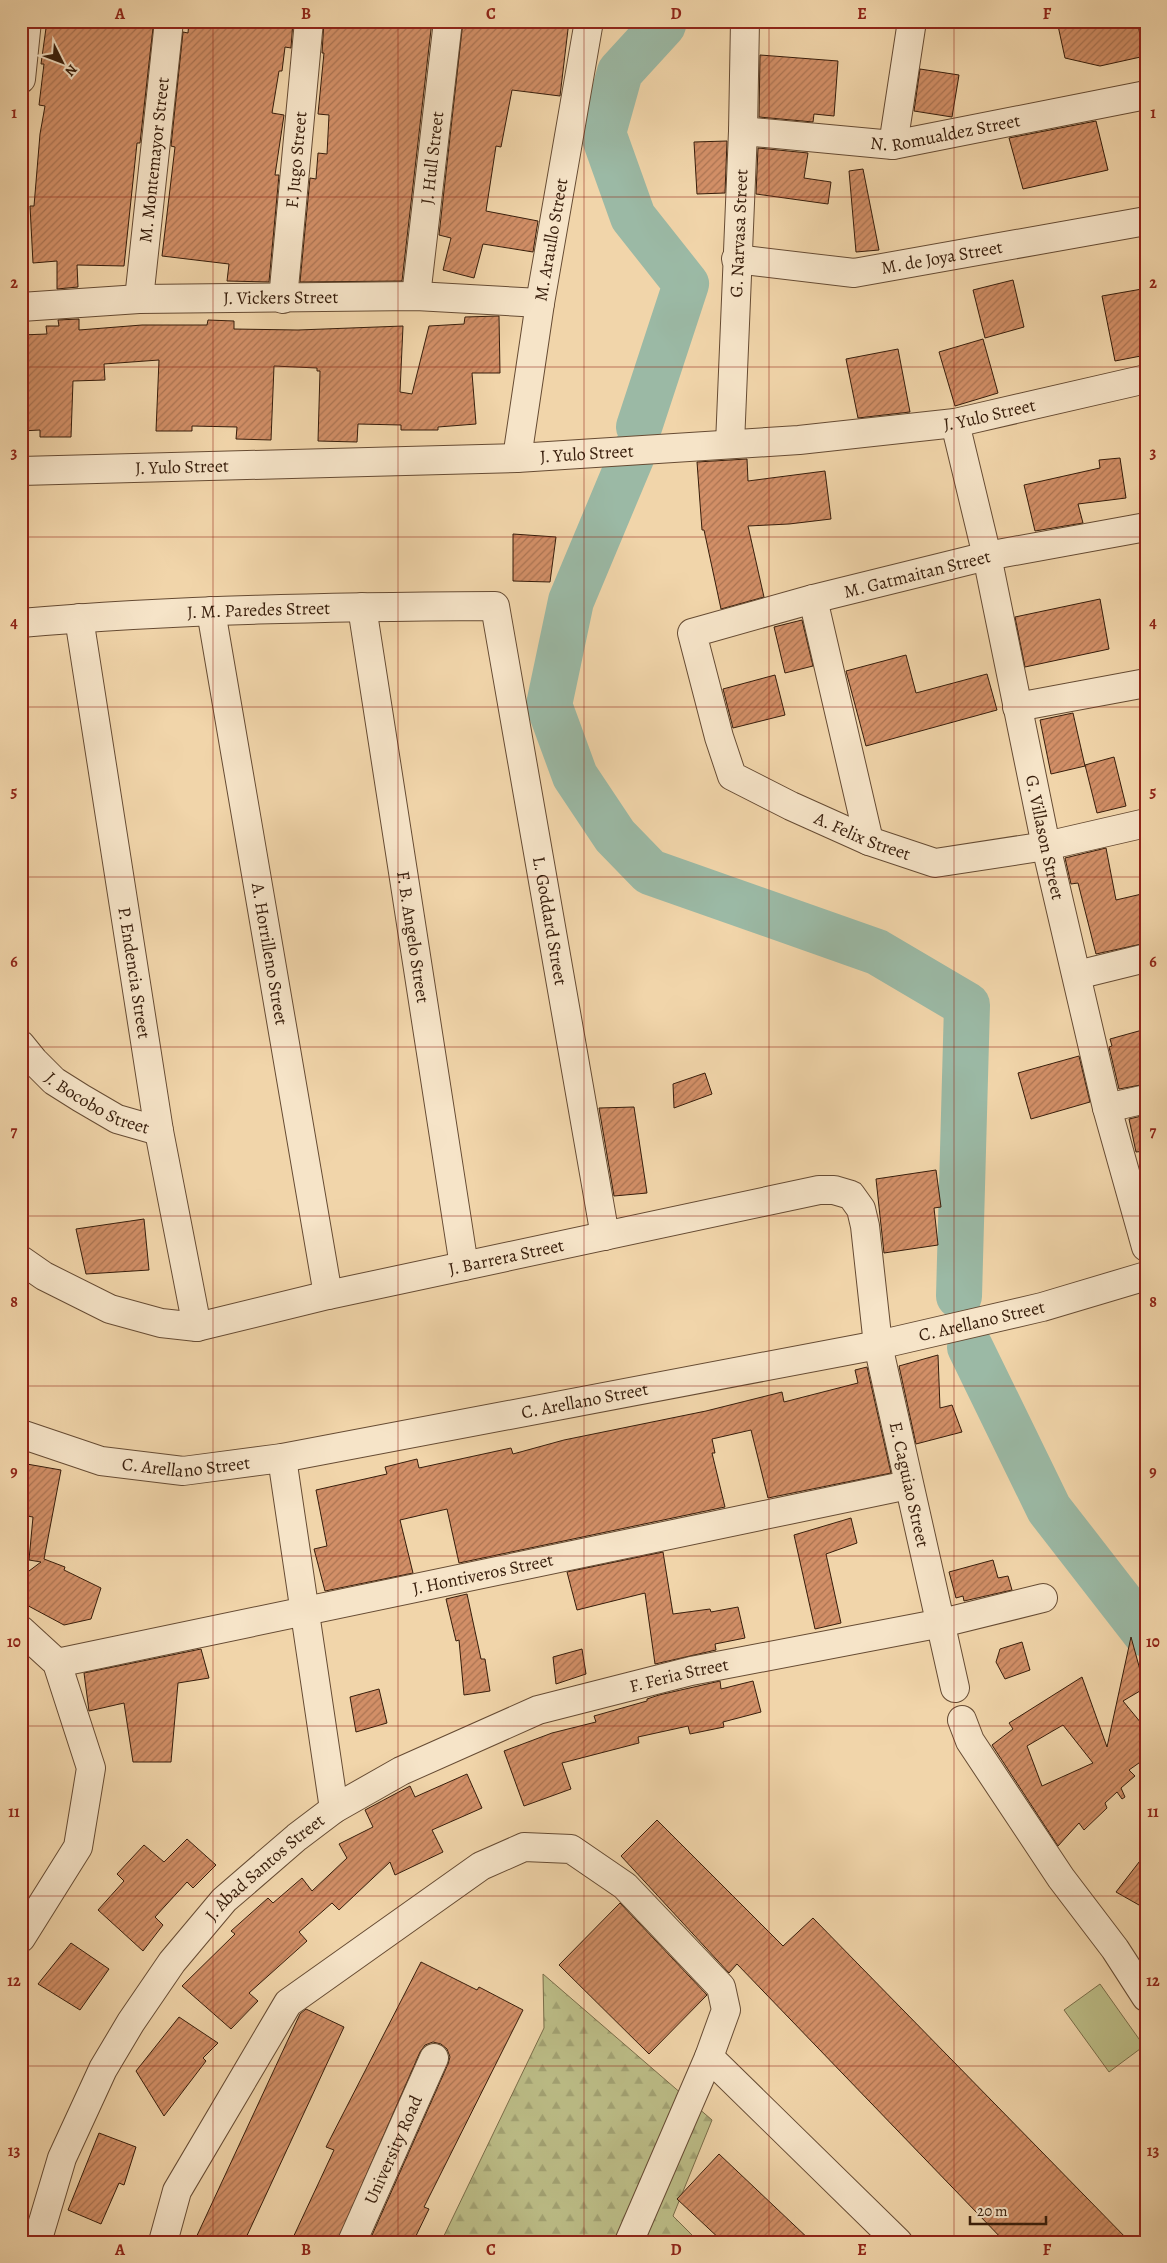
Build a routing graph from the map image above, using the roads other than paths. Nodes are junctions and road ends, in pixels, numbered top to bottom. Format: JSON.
{"nodes":[{"id":1,"x":27,"y":21,"type":"edge"},
{"id":2,"x":169,"y":21,"type":"edge"},
{"id":3,"x":309,"y":21,"type":"edge"},
{"id":4,"x":448,"y":21,"type":"edge"},
{"id":5,"x":589,"y":21,"type":"edge"},
{"id":6,"x":745,"y":21,"type":"edge"},
{"id":7,"x":912,"y":21,"type":"edge"},
{"id":8,"x":21,"y":79,"type":"edge"},
{"id":9,"x":1146,"y":95,"type":"edge"},
{"id":10,"x":743,"y":131,"type":"junction"},
{"id":11,"x":893,"y":145,"type":"junction"},
{"id":12,"x":1146,"y":221,"type":"edge"},
{"id":13,"x":736,"y":259,"type":"junction"},
{"id":14,"x":416,"y":296,"type":"junction"},
{"id":15,"x":283,"y":298,"type":"junction"},
{"id":16,"x":139,"y":299,"type":"junction"},
{"id":17,"x":540,"y":303,"type":"junction"},
{"id":18,"x":21,"y":307,"type":"edge"},
{"id":19,"x":1146,"y":379,"type":"edge"},
{"id":20,"x":955,"y":423,"type":"junction"},
{"id":21,"x":730,"y":444,"type":"junction"},
{"id":22,"x":516,"y":458,"type":"junction"},
{"id":23,"x":21,"y":471,"type":"edge"},
{"id":24,"x":1146,"y":527,"type":"edge"},
{"id":25,"x":987,"y":556,"type":"junction"},
{"id":26,"x":813,"y":599,"type":"junction"},
{"id":27,"x":495,"y":606,"type":"joint"},
{"id":28,"x":362,"y":607,"type":"junction"},
{"id":29,"x":211,"y":611,"type":"junction"},
{"id":30,"x":79,"y":618,"type":"junction"},
{"id":31,"x":21,"y":623,"type":"edge"},
{"id":32,"x":692,"y":633,"type":"joint"},
{"id":33,"x":1146,"y":683,"type":"edge"},
{"id":34,"x":1017,"y":707,"type":"junction"},
{"id":35,"x":1146,"y":823,"type":"edge"},
{"id":36,"x":869,"y":841,"type":"junction"},
{"id":37,"x":1046,"y":846,"type":"junction"},
{"id":38,"x":1146,"y":958,"type":"edge"},
{"id":39,"x":1077,"y":975,"type":"junction"},
{"id":40,"x":21,"y":1045,"type":"edge"},
{"id":41,"x":1146,"y":1099,"type":"edge"},
{"id":42,"x":1107,"y":1108,"type":"junction"},
{"id":43,"x":159,"y":1132,"type":"junction"},
{"id":44,"x":605,"y":1236,"type":"junction"},
{"id":45,"x":1146,"y":1247,"type":"edge"},
{"id":46,"x":21,"y":1260,"type":"edge"},
{"id":47,"x":464,"y":1266,"type":"junction"},
{"id":48,"x":1146,"y":1276,"type":"edge"},
{"id":49,"x":328,"y":1295,"type":"junction"},
{"id":50,"x":197,"y":1327,"type":"junction"},
{"id":51,"x":878,"y":1345,"type":"junction"},
{"id":52,"x":21,"y":1434,"type":"edge"},
{"id":53,"x":282,"y":1458,"type":"junction"},
{"id":54,"x":908,"y":1485,"type":"junction"},
{"id":55,"x":1043,"y":1598,"type":"dead end"},
{"id":56,"x":305,"y":1611,"type":"junction"},
{"id":57,"x":942,"y":1623,"type":"junction"},
{"id":58,"x":21,"y":1630,"type":"edge"},
{"id":59,"x":57,"y":1663,"type":"junction"},
{"id":60,"x":955,"y":1688,"type":"dead end"},
{"id":61,"x":962,"y":1720,"type":"dead end"},
{"id":62,"x":334,"y":1809,"type":"junction"},
{"id":63,"x":21,"y":1938,"type":"edge"},
{"id":64,"x":1146,"y":1997,"type":"edge"},
{"id":65,"x":709,"y":2057,"type":"junction"},
{"id":66,"x":434,"y":2058,"type":"dead end"},
{"id":67,"x":37,"y":2242,"type":"edge"},
{"id":68,"x":163,"y":2242,"type":"edge"},
{"id":69,"x":352,"y":2242,"type":"edge"},
{"id":70,"x":629,"y":2242,"type":"edge"},
{"id":71,"x":898,"y":2242,"type":"edge"}],
"edges":[{"from":1,"to":8,"type":"street"},
{"from":2,"to":16,"type":"street","name":"M. Montemayor Street"},
{"from":3,"to":15,"type":"street","name":"F. Jugo Street"},
{"from":4,"to":14,"type":"street","name":"J. Hull Street"},
{"from":5,"to":17,"type":"street","name":"M. Araullo Street"},
{"from":6,"to":10,"type":"street","name":"G. Narvasa Street"},
{"from":7,"to":11,"type":"street"},
{"from":9,"to":11,"type":"street","name":"N. Romualdez Street"},
{"from":10,"to":11,"type":"street","name":"N. Romualdez Street"},
{"from":10,"to":13,"type":"street","name":"G. Narvasa Street"},
{"from":12,"to":13,"type":"street","name":"M. de Joya Street"},
{"from":13,"to":21,"type":"street","name":"G. Narvasa Street"},
{"from":14,"to":15,"type":"street","name":"J. Vickers Street"},
{"from":14,"to":17,"type":"street","name":"J. Vickers Street"},
{"from":15,"to":16,"type":"street","name":"J. Vickers Street"},
{"from":16,"to":18,"type":"street","name":"J. Vickers Street"},
{"from":17,"to":22,"type":"street","name":"M. Araullo Street"},
{"from":19,"to":20,"type":"street","name":"J. Yulo Street"},
{"from":20,"to":21,"type":"street","name":"J. Yulo Street"},
{"from":20,"to":25,"type":"street","name":"G. Villason Street"},
{"from":21,"to":22,"type":"street","name":"J. Yulo Street"},
{"from":22,"to":23,"type":"street","name":"J. Yulo Street"},
{"from":24,"to":25,"type":"street","name":"M. Gatmaitan Street"},
{"from":25,"to":26,"type":"street","name":"M. Gatmaitan Street"},
{"from":25,"to":34,"type":"street","name":"G. Villason Street"},
{"from":26,"to":32,"type":"street","name":"M. Gatmaitan Street"},
{"from":26,"to":36,"type":"street"},
{"from":27,"to":28,"type":"street","name":"J. M. Paredes Street"},
{"from":27,"to":44,"type":"street","name":"L. Goddard Street"},
{"from":28,"to":29,"type":"street","name":"J. M. Paredes Street"},
{"from":28,"to":47,"type":"street","name":"F. B. Angelo Street"},
{"from":29,"to":30,"type":"street","name":"J. M. Paredes Street"},
{"from":29,"to":49,"type":"street","name":"A. Horrilleno Street"},
{"from":30,"to":31,"type":"street","name":"J. M. Paredes Street"},
{"from":30,"to":43,"type":"street","name":"P. Endencia Street"},
{"from":32,"to":36,"type":"street","name":"A. Felix Street"},
{"from":33,"to":34,"type":"street"},
{"from":34,"to":37,"type":"street","name":"G. Villason Street"},
{"from":35,"to":37,"type":"street","name":"A. Felix Street"},
{"from":36,"to":37,"type":"street","name":"A. Felix Street"},
{"from":37,"to":39,"type":"street","name":"G. Villason Street"},
{"from":38,"to":39,"type":"street"},
{"from":39,"to":42,"type":"street","name":"G. Villason Street"},
{"from":40,"to":43,"type":"street","name":"J. Bocobo Street"},
{"from":41,"to":42,"type":"street"},
{"from":42,"to":45,"type":"street","name":"G. Villason Street"},
{"from":43,"to":50,"type":"street","name":"P. Endencia Street"},
{"from":44,"to":47,"type":"street","name":"J. Barrera Street"},
{"from":44,"to":51,"type":"street","name":"J. Barrera Street"},
{"from":46,"to":50,"type":"street","name":"J. Barrera Street"},
{"from":47,"to":49,"type":"street","name":"J. Barrera Street"},
{"from":48,"to":51,"type":"street","name":"C. Arellano Street"},
{"from":49,"to":50,"type":"street","name":"J. Barrera Street"},
{"from":51,"to":53,"type":"street","name":"C. Arellano Street"},
{"from":51,"to":54,"type":"street","name":"E. Caguiao Street"},
{"from":52,"to":53,"type":"street","name":"C. Arellano Street"},
{"from":53,"to":56,"type":"street","name":"J. Abad Santos Street"},
{"from":54,"to":56,"type":"street","name":"J. Hontiveros Street"},
{"from":54,"to":57,"type":"street","name":"E. Caguiao Street"},
{"from":55,"to":57,"type":"street","name":"F. Feria Street"},
{"from":56,"to":59,"type":"street","name":"J. Hontiveros Street"},
{"from":56,"to":62,"type":"street","name":"J. Abad Santos Street"},
{"from":57,"to":60,"type":"street","name":"E. Caguiao Street"},
{"from":57,"to":62,"type":"street","name":"F. Feria Street"},
{"from":58,"to":59,"type":"street"},
{"from":59,"to":63,"type":"street"},
{"from":61,"to":64,"type":"street"},
{"from":62,"to":67,"type":"street","name":"J. Abad Santos Street"},
{"from":65,"to":68,"type":"street"},
{"from":65,"to":70,"type":"street"},
{"from":65,"to":71,"type":"street"},
{"from":66,"to":69,"type":"street","name":"University Road"}]}
